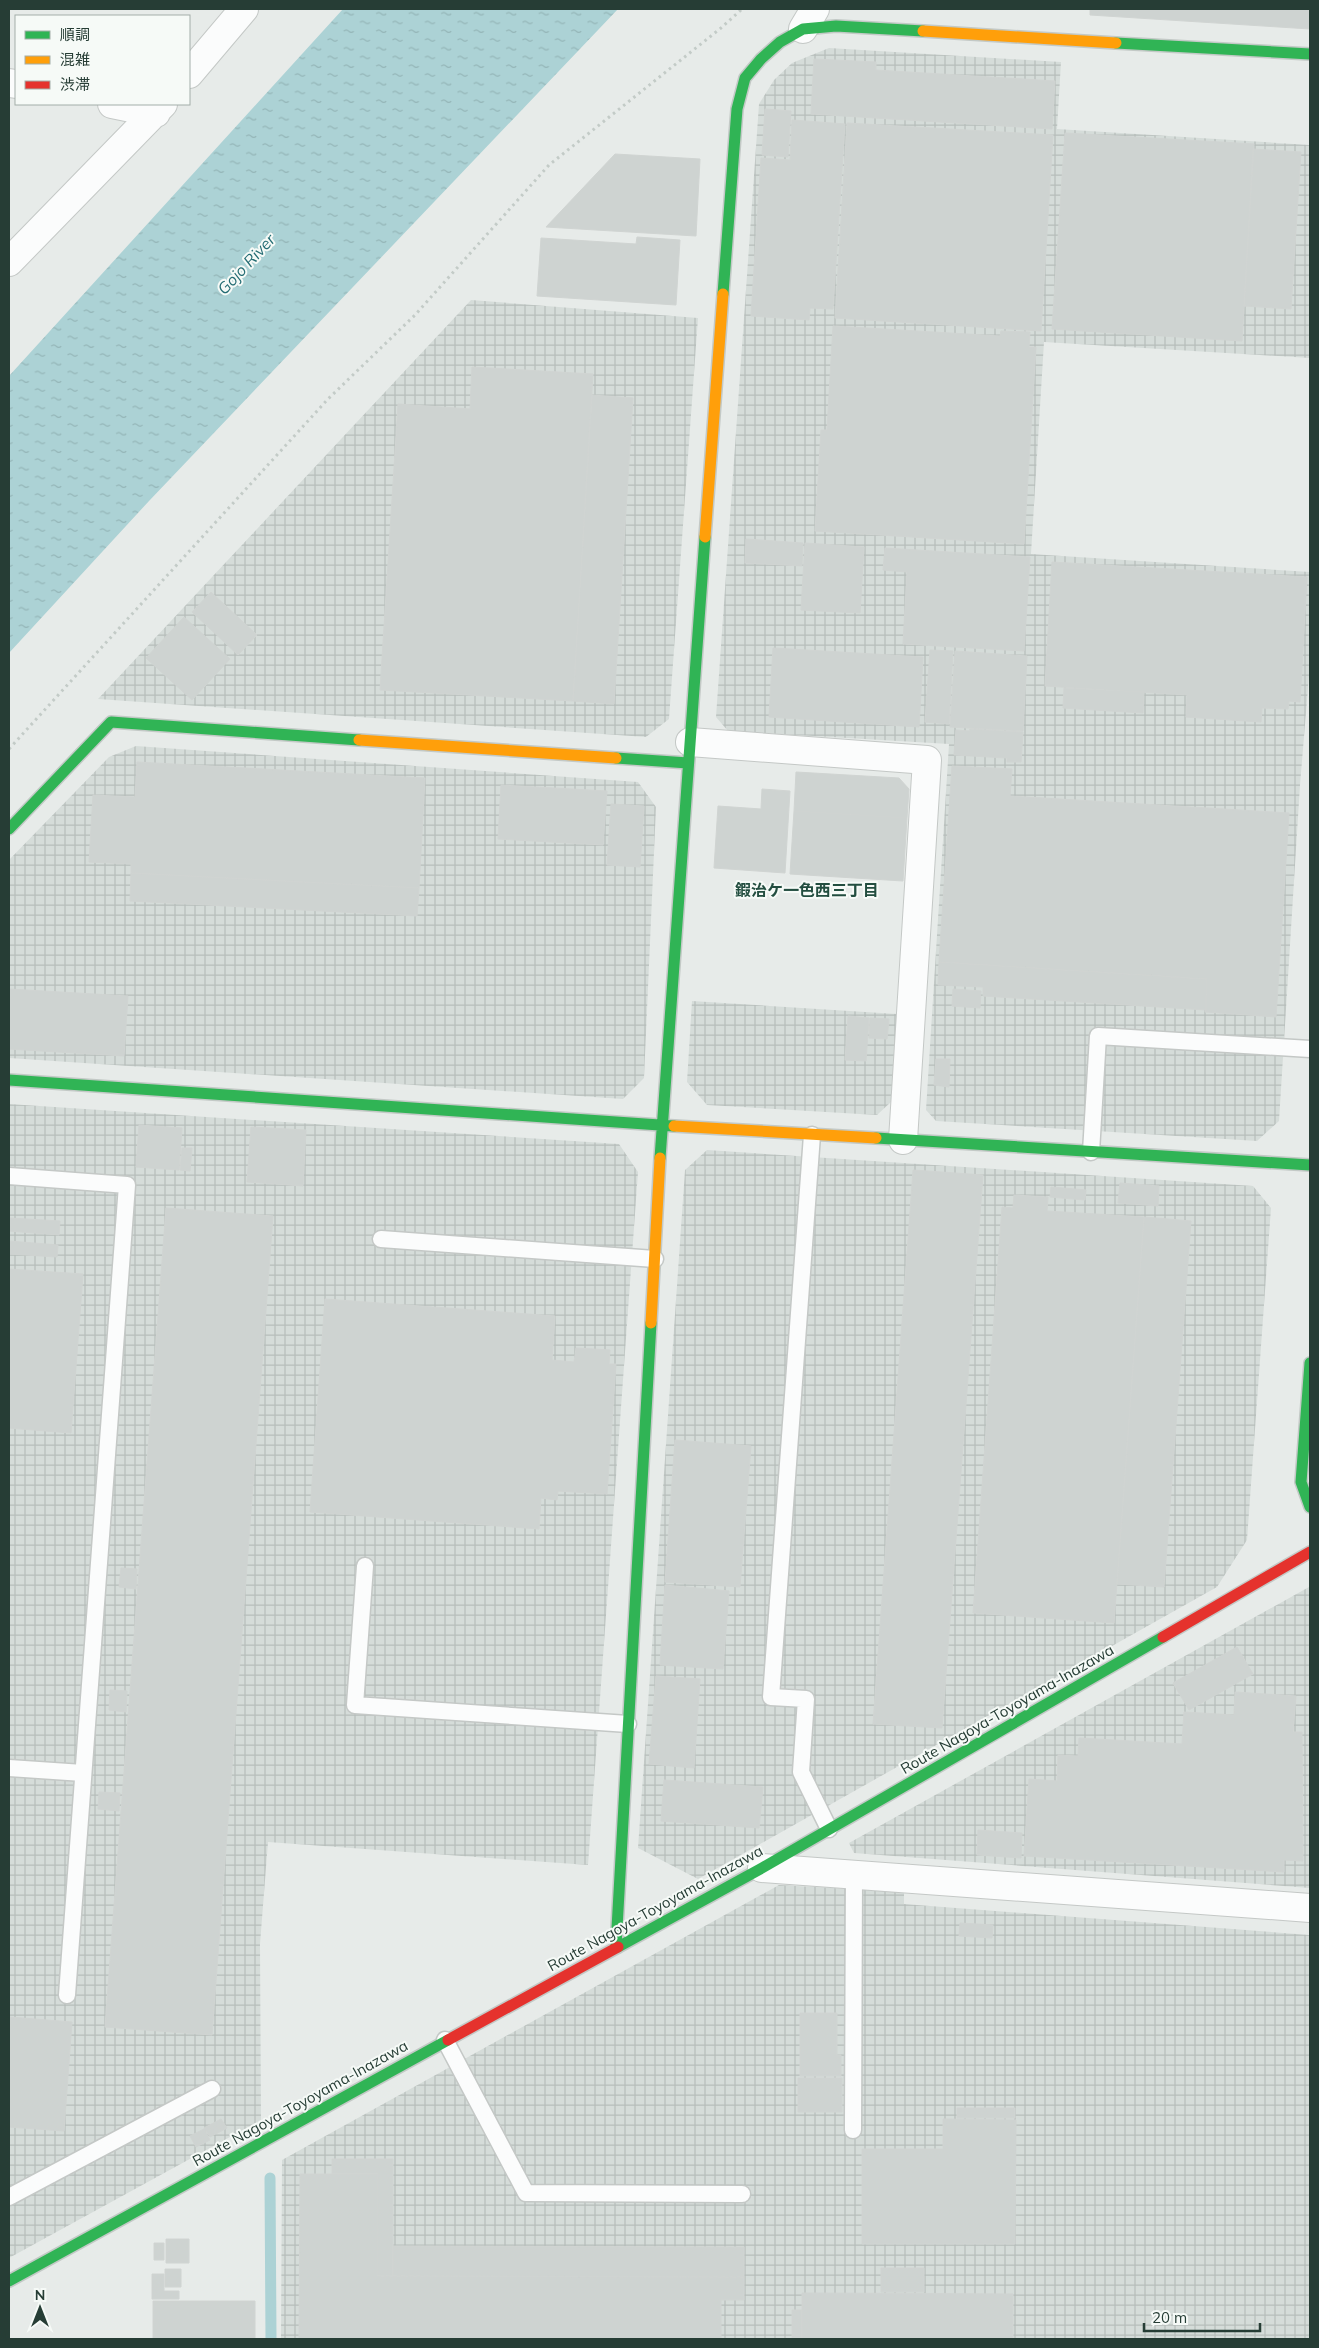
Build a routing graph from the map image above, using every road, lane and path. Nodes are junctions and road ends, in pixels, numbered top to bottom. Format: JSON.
{"nodes":[{"id":1,"x":244,"y":9,"type":"edge"},
{"id":2,"x":742,"y":9,"type":"edge"},
{"id":3,"x":809,"y":19,"type":"edge"},
{"id":4,"x":1310,"y":54,"type":"edge"},
{"id":5,"x":190,"y":73,"type":"edge"},
{"id":6,"x":124,"y":105,"type":"edge"},
{"id":7,"x":160,"y":108,"type":"edge"},
{"id":8,"x":9,"y":262,"type":"edge"},
{"id":9,"x":9,"y":749,"type":"edge"},
{"id":10,"x":689,"y":752,"type":"junction"},
{"id":11,"x":9,"y":828,"type":"edge"},
{"id":12,"x":1310,"y":1049,"type":"edge"},
{"id":13,"x":9,"y":1080,"type":"edge"},
{"id":14,"x":662,"y":1125,"type":"junction"},
{"id":15,"x":812,"y":1135,"type":"junction"},
{"id":16,"x":903,"y":1140,"type":"junction"},
{"id":17,"x":1091,"y":1152,"type":"junction"},
{"id":18,"x":1310,"y":1165,"type":"edge"},
{"id":19,"x":9,"y":1176,"type":"edge"},
{"id":20,"x":382,"y":1239,"type":"dead end"},
{"id":21,"x":655,"y":1259,"type":"junction"},
{"id":22,"x":1310,"y":1363,"type":"edge"},
{"id":23,"x":1310,"y":1507,"type":"edge"},
{"id":24,"x":1310,"y":1552,"type":"edge"},
{"id":25,"x":365,"y":1566,"type":"dead end"},
{"id":26,"x":628,"y":1724,"type":"junction"},
{"id":27,"x":9,"y":1768,"type":"edge"},
{"id":28,"x":83,"y":1773,"type":"junction"},
{"id":29,"x":829,"y":1829,"type":"junction"},
{"id":30,"x":762,"y":1868,"type":"junction"},
{"id":31,"x":854,"y":1874,"type":"junction"},
{"id":32,"x":1310,"y":1908,"type":"edge"},
{"id":33,"x":616,"y":1946,"type":"junction"},
{"id":34,"x":67,"y":1995,"type":"dead end"},
{"id":35,"x":446,"y":2040,"type":"junction"},
{"id":36,"x":212,"y":2089,"type":"dead end"},
{"id":37,"x":852,"y":2130,"type":"dead end"},
{"id":38,"x":742,"y":2194,"type":"dead end"},
{"id":39,"x":9,"y":2197,"type":"edge"},
{"id":40,"x":9,"y":2282,"type":"edge"}],
"edges":[{"from":1,"to":5,"type":"street"},
{"from":2,"to":9,"type":"path"},
{"from":3,"to":4,"type":"street"},
{"from":3,"to":10,"type":"street"},
{"from":6,"to":7,"type":"street"},
{"from":7,"to":8,"type":"street"},
{"from":10,"to":11,"type":"street"},
{"from":10,"to":14,"type":"street"},
{"from":10,"to":16,"type":"street"},
{"from":12,"to":17,"type":"lane"},
{"from":13,"to":14,"type":"street"},
{"from":14,"to":15,"type":"street"},
{"from":14,"to":21,"type":"street"},
{"from":15,"to":16,"type":"street"},
{"from":15,"to":29,"type":"lane"},
{"from":16,"to":17,"type":"street"},
{"from":17,"to":18,"type":"street"},
{"from":19,"to":28,"type":"lane"},
{"from":20,"to":21,"type":"lane"},
{"from":21,"to":26,"type":"street"},
{"from":22,"to":23,"type":"street"},
{"from":24,"to":29,"type":"street","name":"Route Nagoya-Toyoyama-Inazawa"},
{"from":25,"to":26,"type":"lane"},
{"from":26,"to":33,"type":"street"},
{"from":27,"to":28,"type":"lane"},
{"from":28,"to":34,"type":"lane"},
{"from":29,"to":30,"type":"street","name":"Route Nagoya-Toyoyama-Inazawa"},
{"from":30,"to":31,"type":"street"},
{"from":30,"to":33,"type":"street","name":"Route Nagoya-Toyoyama-Inazawa"},
{"from":31,"to":32,"type":"street"},
{"from":31,"to":37,"type":"lane"},
{"from":33,"to":35,"type":"street","name":"Route Nagoya-Toyoyama-Inazawa"},
{"from":35,"to":38,"type":"lane"},
{"from":35,"to":40,"type":"street","name":"Route Nagoya-Toyoyama-Inazawa"},
{"from":36,"to":39,"type":"lane"}]}
